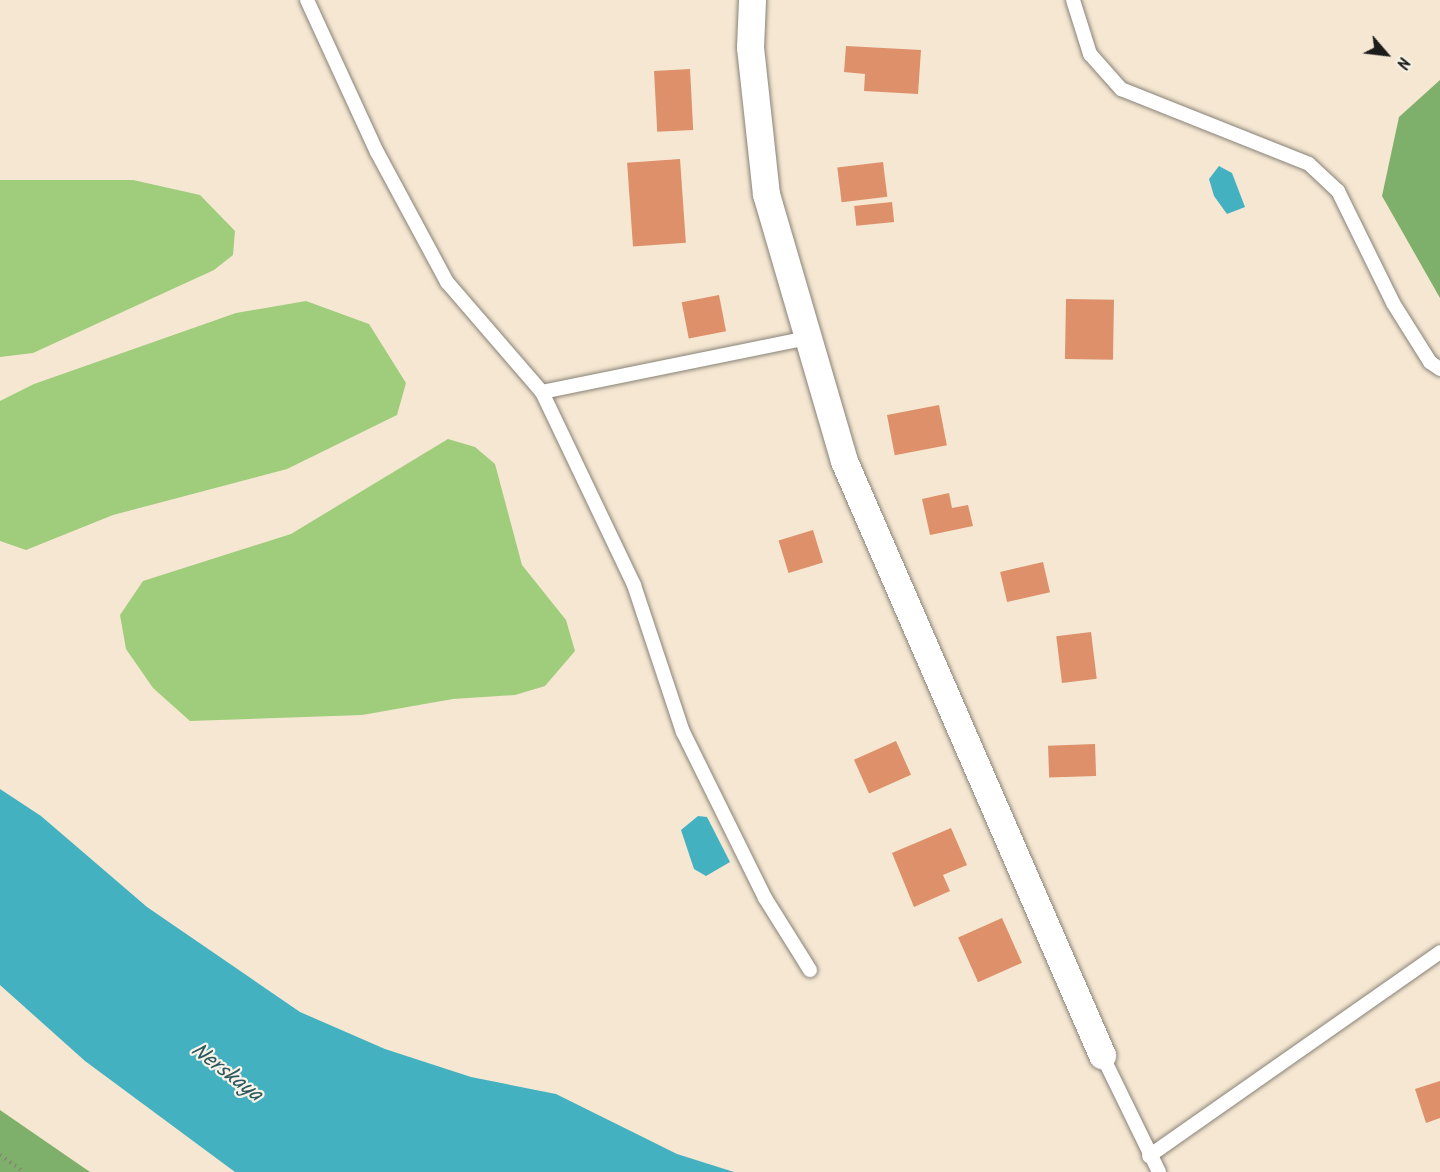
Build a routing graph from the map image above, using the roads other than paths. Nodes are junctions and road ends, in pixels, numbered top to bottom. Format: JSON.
{"nodes":[{"id":1,"x":307,"y":0,"type":"edge"},
{"id":2,"x":752,"y":0,"type":"edge"},
{"id":3,"x":1073,"y":0,"type":"edge"},
{"id":4,"x":808,"y":338,"type":"junction"},
{"id":5,"x":1440,"y":369,"type":"edge"},
{"id":6,"x":542,"y":392,"type":"junction"},
{"id":7,"x":1440,"y":952,"type":"edge"},
{"id":8,"x":810,"y":970,"type":"dead end"},
{"id":9,"x":1102,"y":1055,"type":"joint"},
{"id":10,"x":1149,"y":1156,"type":"junction"},
{"id":11,"x":1159,"y":1172,"type":"edge"}],
"edges":[{"from":1,"to":6,"type":"lane"},
{"from":2,"to":4,"type":"street"},
{"from":3,"to":5,"type":"lane"},
{"from":4,"to":6,"type":"lane"},
{"from":4,"to":9,"type":"street"},
{"from":6,"to":8,"type":"lane"},
{"from":7,"to":10,"type":"lane"},
{"from":9,"to":10,"type":"lane"},
{"from":10,"to":11,"type":"lane"}]}
